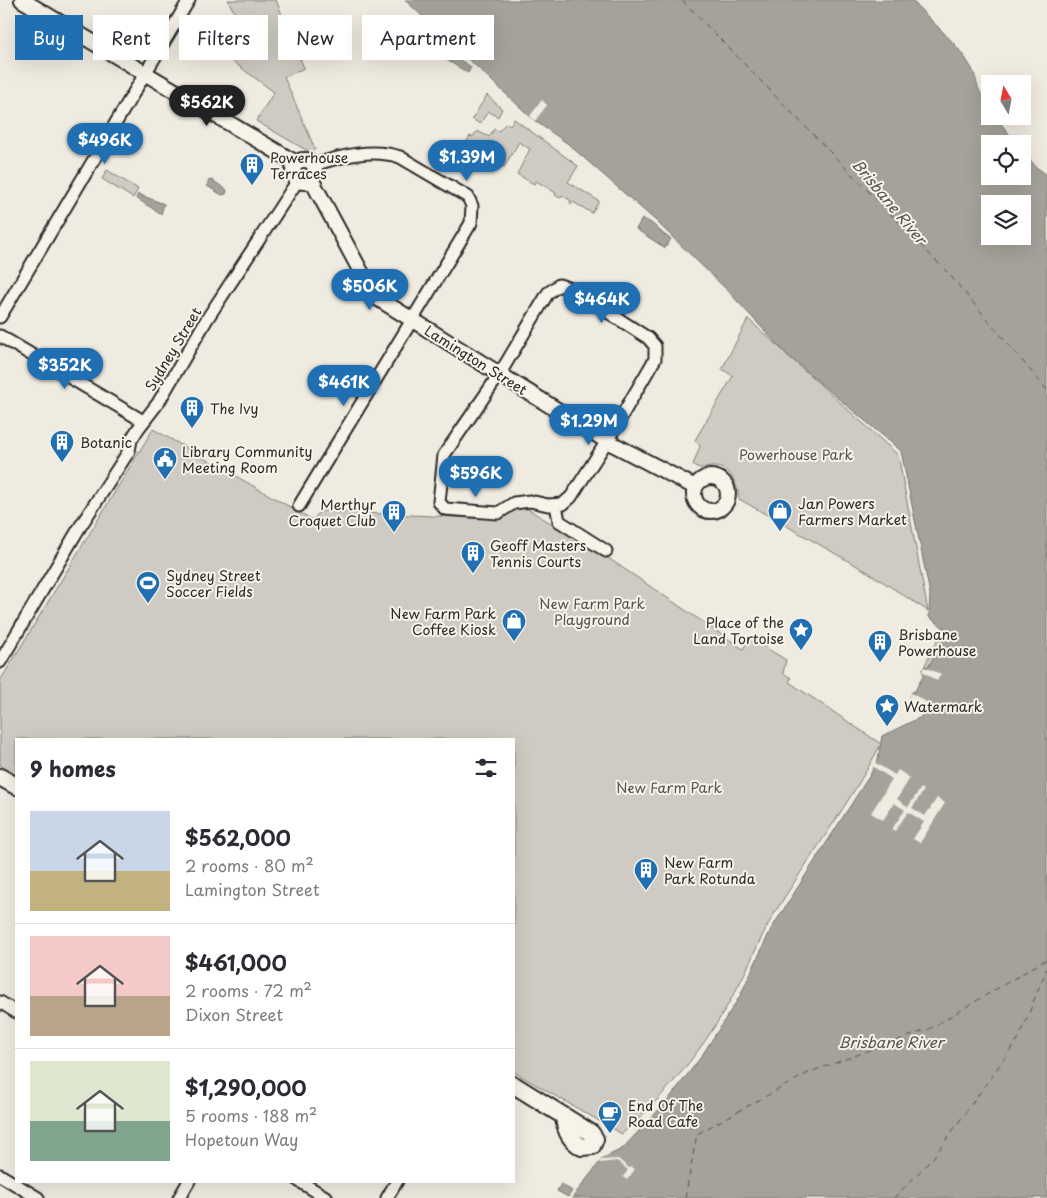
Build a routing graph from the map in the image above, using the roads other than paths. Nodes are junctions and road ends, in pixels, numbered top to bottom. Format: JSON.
{"nodes":[{"id":1,"x":22,"y":0,"type":"edge"},
{"id":2,"x":189,"y":0,"type":"edge"},
{"id":3,"x":146,"y":74,"type":"junction"},
{"id":4,"x":308,"y":175,"type":"junction"},
{"id":5,"x":0,"y":317,"type":"edge"},
{"id":6,"x":412,"y":321,"type":"junction"},
{"id":7,"x":0,"y":336,"type":"edge"},
{"id":8,"x":500,"y":375,"type":"junction"},
{"id":9,"x":143,"y":421,"type":"junction"},
{"id":10,"x":607,"y":441,"type":"junction"},
{"id":11,"x":695,"y":488,"type":"dead end"},
{"id":12,"x":556,"y":505,"type":"junction"},
{"id":13,"x":299,"y":506,"type":"dead end"},
{"id":14,"x":606,"y":550,"type":"dead end"},
{"id":15,"x":0,"y":662,"type":"edge"},
{"id":16,"x":0,"y":777,"type":"edge"},
{"id":17,"x":15,"y":785,"type":"edge"},
{"id":18,"x":0,"y":1002,"type":"edge"},
{"id":19,"x":15,"y":1011,"type":"edge"},
{"id":20,"x":515,"y":1086,"type":"edge"},
{"id":21,"x":564,"y":1118,"type":"dead end"},
{"id":22,"x":1,"y":1176,"type":"edge"},
{"id":23,"x":189,"y":1183,"type":"edge"},
{"id":24,"x":302,"y":1183,"type":"edge"},
{"id":25,"x":396,"y":1183,"type":"edge"},
{"id":26,"x":38,"y":1198,"type":"edge"},
{"id":27,"x":179,"y":1198,"type":"edge"},
{"id":28,"x":327,"y":1198,"type":"edge"},
{"id":29,"x":387,"y":1198,"type":"edge"}],
"edges":[{"from":1,"to":3,"type":"street"},
{"from":2,"to":3,"type":"street"},
{"from":3,"to":4,"type":"street"},
{"from":3,"to":5,"type":"street"},
{"from":4,"to":6,"type":"street","name":"Lamington Street"},
{"from":4,"to":6,"type":"street"},
{"from":4,"to":9,"type":"street","name":"Sydney Street"},
{"from":6,"to":8,"type":"street","name":"Lamington Street"},
{"from":6,"to":13,"type":"street"},
{"from":7,"to":9,"type":"street"},
{"from":8,"to":10,"type":"street","name":"Lamington Street"},
{"from":8,"to":10,"type":"street"},
{"from":8,"to":12,"type":"street"},
{"from":9,"to":15,"type":"street","name":"Sydney Street"},
{"from":10,"to":11,"type":"street","name":"Lamington Street"},
{"from":10,"to":12,"type":"street"},
{"from":12,"to":14,"type":"street"},
{"from":16,"to":17,"type":"main road"},
{"from":18,"to":19,"type":"street"},
{"from":20,"to":21,"type":"main road"},
{"from":22,"to":26,"type":"street"},
{"from":23,"to":27,"type":"street"},
{"from":24,"to":28,"type":"street"},
{"from":25,"to":29,"type":"street"}]}
